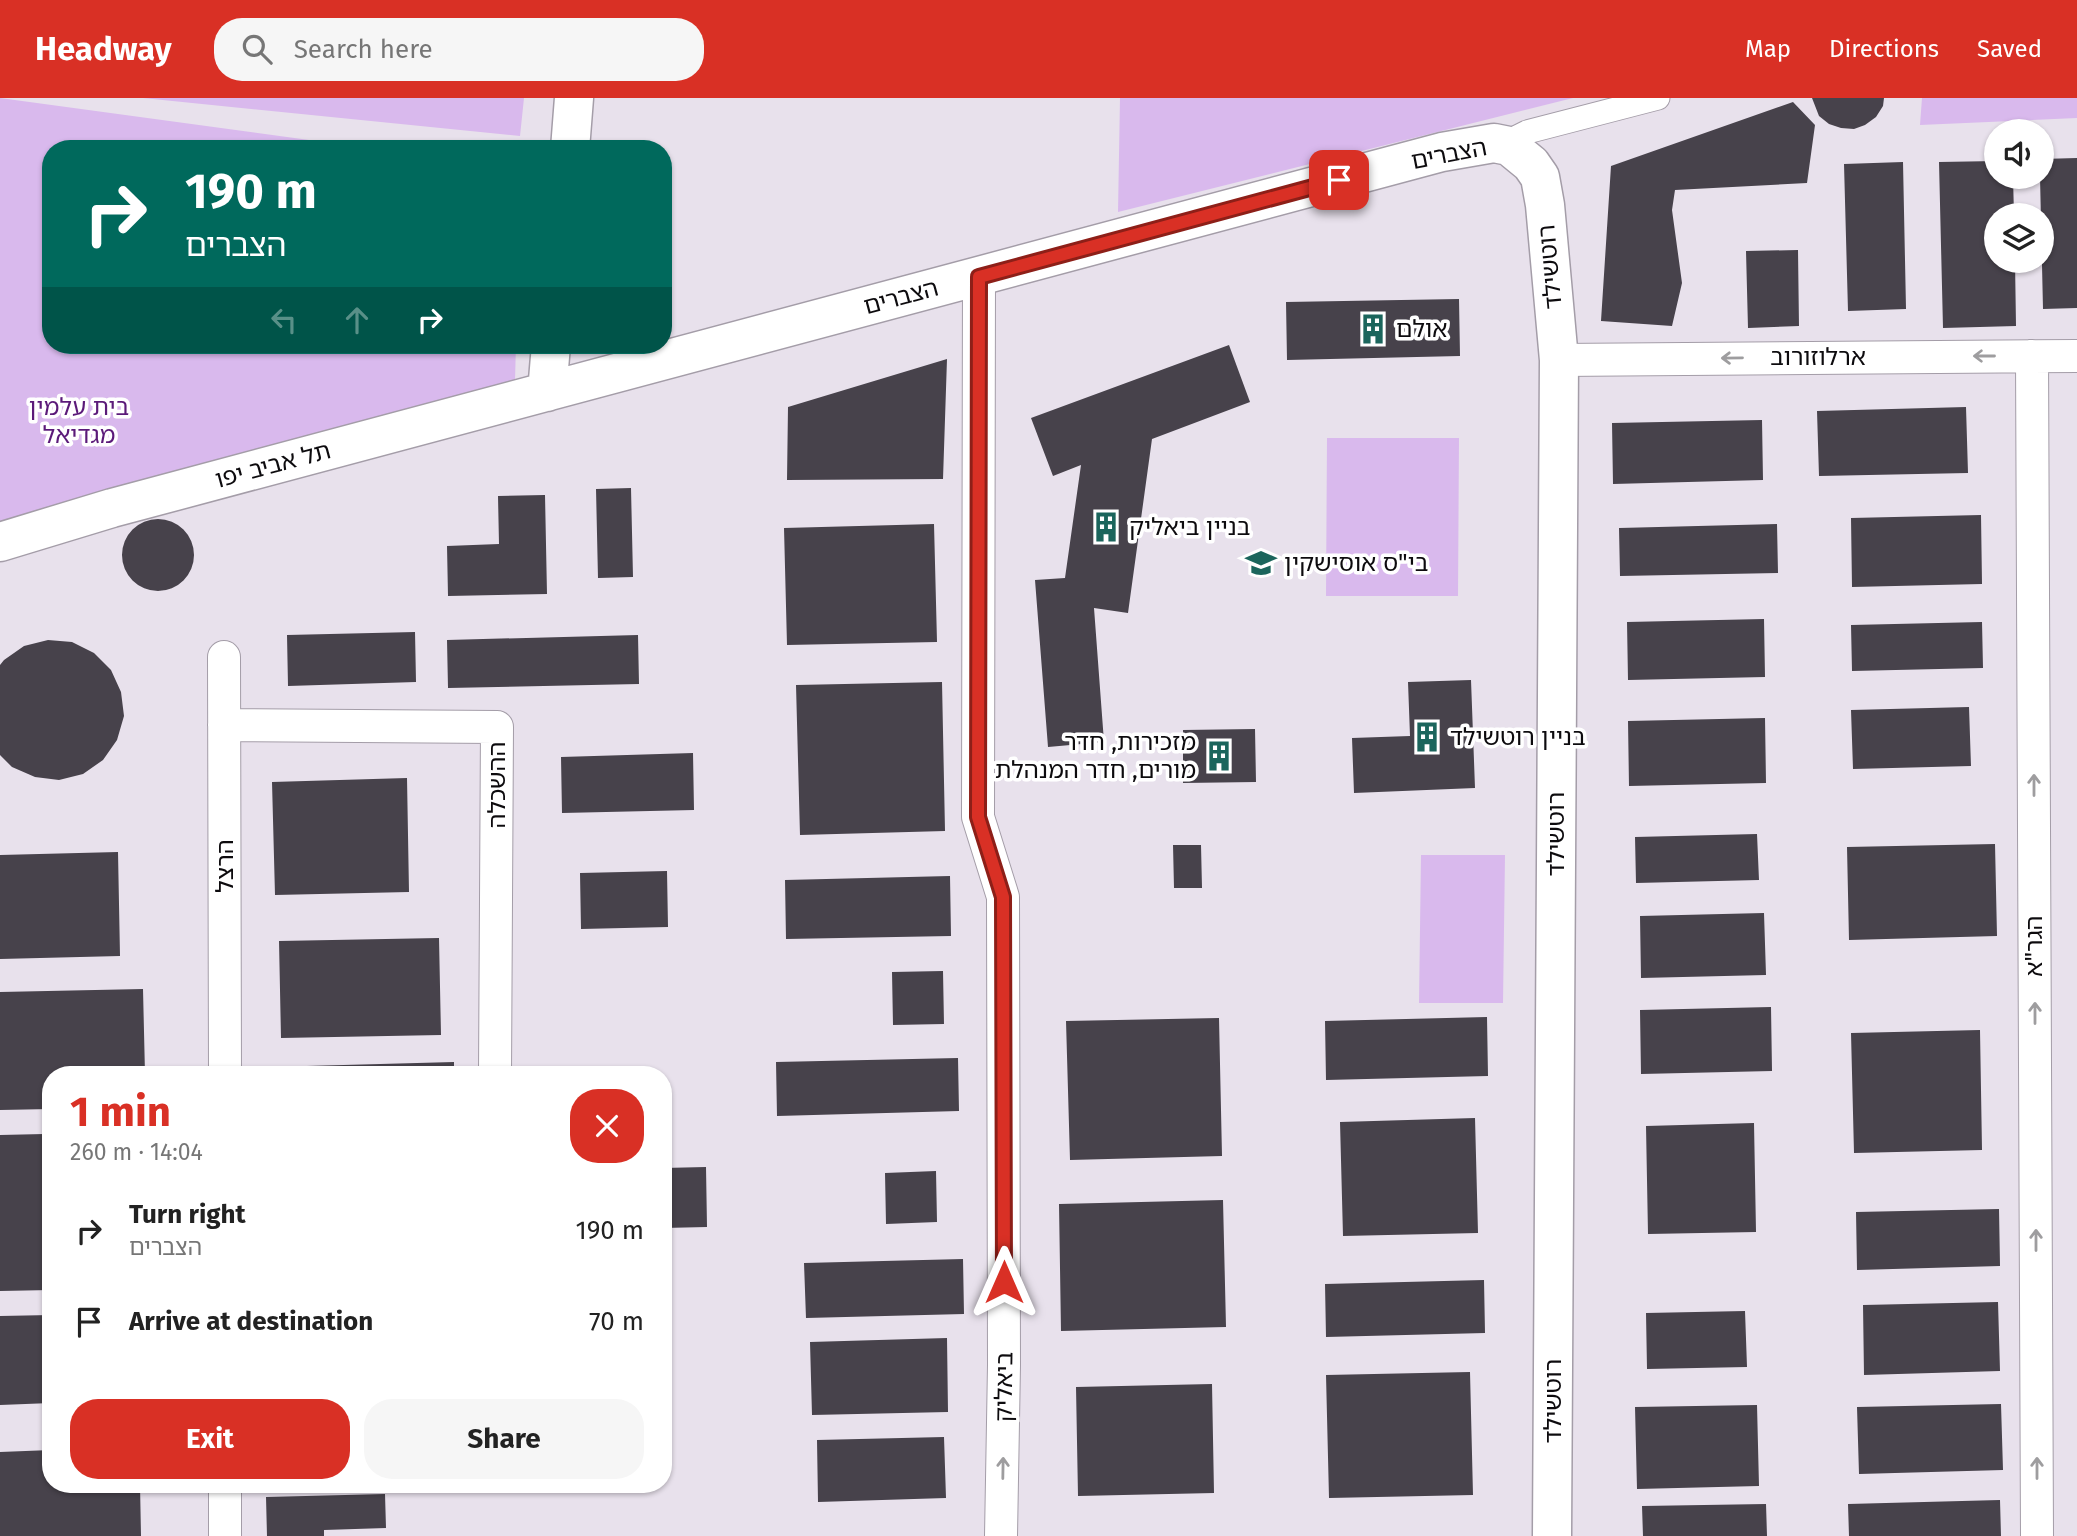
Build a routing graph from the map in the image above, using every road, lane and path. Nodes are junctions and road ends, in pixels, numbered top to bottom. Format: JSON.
{"nodes":[{"id":1,"x":574,"y":98,"type":"edge"},
{"id":2,"x":1658,"y":98,"type":"edge"},
{"id":3,"x":571,"y":140,"type":"edge"},
{"id":4,"x":1509,"y":146,"type":"junction"},
{"id":5,"x":979,"y":277,"type":"junction"},
{"id":6,"x":550,"y":354,"type":"edge"},
{"id":7,"x":2032,"y":356,"type":"junction"},
{"id":8,"x":2077,"y":356,"type":"edge"},
{"id":9,"x":1559,"y":360,"type":"junction"},
{"id":10,"x":547,"y":391,"type":"junction"},
{"id":11,"x":0,"y":542,"type":"edge"},
{"id":12,"x":224,"y":657,"type":"dead end"},
{"id":13,"x":225,"y":725,"type":"junction"},
{"id":14,"x":225,"y":1066,"type":"edge"},
{"id":15,"x":495,"y":1066,"type":"edge"},
{"id":16,"x":225,"y":1493,"type":"edge"},
{"id":17,"x":225,"y":1536,"type":"edge"},
{"id":18,"x":1001,"y":1536,"type":"edge"},
{"id":19,"x":1552,"y":1536,"type":"edge"},
{"id":20,"x":2037,"y":1536,"type":"edge"}],
"edges":[{"from":1,"to":3,"type":"street"},
{"from":2,"to":4,"type":"street","name":"הצברים"},
{"from":4,"to":5,"type":"street","name":"הצברים"},
{"from":4,"to":9,"type":"street","name":"רוטשילד"},
{"from":5,"to":10,"type":"street","name":"הצברים"},
{"from":18,"to":5,"type":"street","name":"ביאליק","one_way":true},
{"from":6,"to":10,"type":"street"},
{"from":7,"to":8,"type":"street","name":"ארלוזורוב"},
{"from":7,"to":9,"type":"street","name":"ארלוזורוב","one_way":true},
{"from":20,"to":7,"type":"street","name":"הגר\"א","one_way":true},
{"from":9,"to":19,"type":"street","name":"רוטשילד"},
{"from":10,"to":11,"type":"street","name":"תל אביב יפו"},
{"from":12,"to":13,"type":"street","name":"הרצל"},
{"from":13,"to":14,"type":"street","name":"הרצל"},
{"from":13,"to":15,"type":"street","name":"ההשכלה"},
{"from":16,"to":17,"type":"street"}]}
